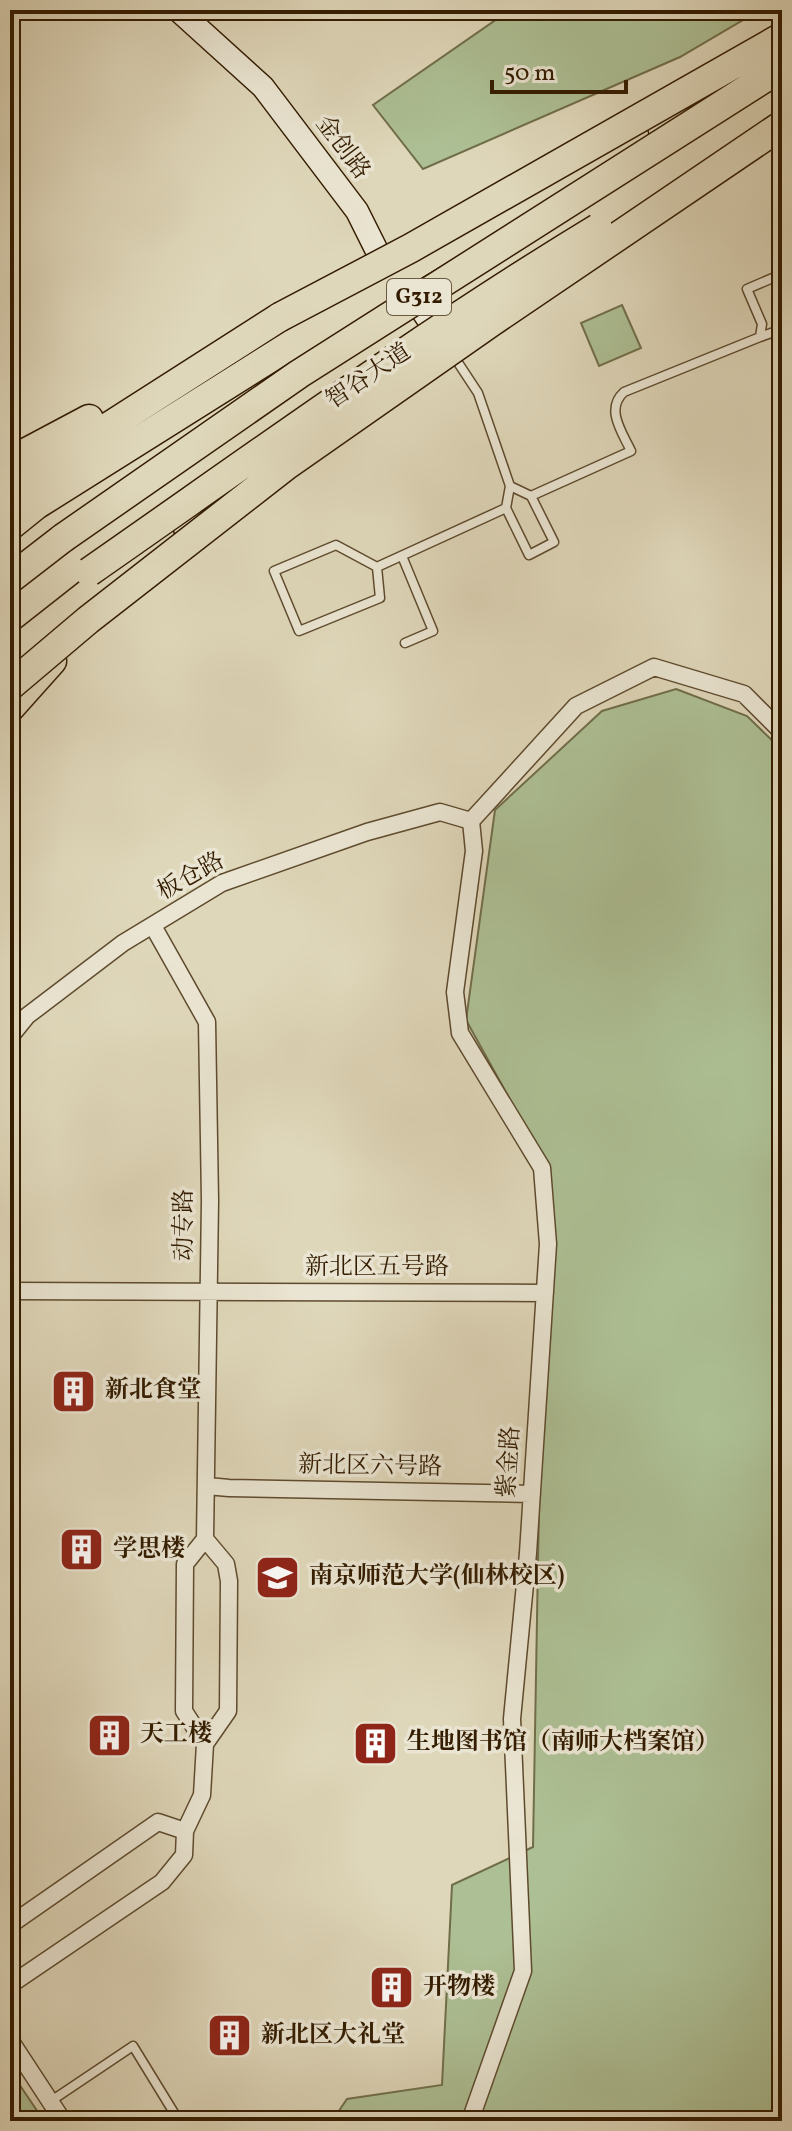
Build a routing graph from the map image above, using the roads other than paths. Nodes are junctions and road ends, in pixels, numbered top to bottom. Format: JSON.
{"nodes":[{"id":1,"x":178,"y":10,"type":"edge"},
{"id":2,"x":782,"y":37,"type":"edge"},
{"id":3,"x":782,"y":47,"type":"edge"},
{"id":4,"x":782,"y":67,"type":"edge"},
{"id":5,"x":782,"y":116,"type":"edge"},
{"id":6,"x":782,"y":124,"type":"edge"},
{"id":7,"x":782,"y":274,"type":"edge"},
{"id":8,"x":399,"y":277,"type":"junction"},
{"id":9,"x":280,"y":317,"type":"junction"},
{"id":10,"x":782,"y":329,"type":"edge"},
{"id":11,"x":760,"y":337,"type":"junction"},
{"id":12,"x":441,"y":338,"type":"junction"},
{"id":13,"x":10,"y":461,"type":"edge"},
{"id":14,"x":510,"y":486,"type":"junction"},
{"id":15,"x":10,"y":492,"type":"edge"},
{"id":16,"x":531,"y":496,"type":"junction"},
{"id":17,"x":506,"y":508,"type":"junction"},
{"id":18,"x":10,"y":526,"type":"edge"},
{"id":19,"x":402,"y":556,"type":"junction"},
{"id":20,"x":377,"y":567,"type":"junction"},
{"id":21,"x":10,"y":579,"type":"edge"},
{"id":22,"x":88,"y":620,"type":"junction"},
{"id":23,"x":10,"y":633,"type":"edge"},
{"id":24,"x":405,"y":643,"type":"dead end"},
{"id":25,"x":10,"y":655,"type":"edge"},
{"id":26,"x":10,"y":686,"type":"edge"},
{"id":27,"x":10,"y":708,"type":"edge"},
{"id":28,"x":782,"y":732,"type":"edge"},
{"id":29,"x":471,"y":821,"type":"junction"},
{"id":30,"x":153,"y":926,"type":"junction"},
{"id":31,"x":10,"y":1037,"type":"edge"},
{"id":32,"x":10,"y":1291,"type":"edge"},
{"id":33,"x":209,"y":1291,"type":"junction"},
{"id":34,"x":545,"y":1293,"type":"junction"},
{"id":35,"x":207,"y":1486,"type":"junction"},
{"id":36,"x":532,"y":1494,"type":"junction"},
{"id":37,"x":205,"y":1539,"type":"junction"},
{"id":38,"x":205,"y":1744,"type":"junction"},
{"id":39,"x":185,"y":1831,"type":"junction"},
{"id":40,"x":10,"y":1925,"type":"edge"},
{"id":41,"x":10,"y":1985,"type":"edge"},
{"id":42,"x":10,"y":2040,"type":"edge"},
{"id":43,"x":51,"y":2101,"type":"junction"},
{"id":44,"x":475,"y":2116,"type":"edge"},
{"id":45,"x":63,"y":2121,"type":"edge"},
{"id":46,"x":179,"y":2121,"type":"edge"}],
"edges":[{"from":1,"to":8,"type":"street","name":"金创路"},
{"from":2,"to":9,"type":"highway","bridge":true},
{"from":3,"to":8,"type":"main road","number":"G312"},
{"from":4,"to":21,"type":"highway","name":"智谷大道","number":"G312","bridge":true},
{"from":5,"to":23,"type":"highway","name":"智谷大道","number":"G312","bridge":true},
{"from":6,"to":12,"type":"main road","name":"智谷大道","number":"G312"},
{"from":6,"to":22,"type":"highway","bridge":true},
{"from":7,"to":11,"type":"lane"},
{"from":8,"to":12,"type":"street","name":"金创路"},
{"from":8,"to":18,"type":"highway"},
{"from":9,"to":13,"type":"highway"},
{"from":9,"to":15,"type":"highway"},
{"from":10,"to":11,"type":"lane"},
{"from":11,"to":16,"type":"lane"},
{"from":12,"to":14,"type":"lane"},
{"from":12,"to":25,"type":"highway"},
{"from":14,"to":16,"type":"lane"},
{"from":14,"to":17,"type":"lane"},
{"from":16,"to":17,"type":"lane"},
{"from":17,"to":19,"type":"lane"},
{"from":19,"to":20,"type":"lane"},
{"from":19,"to":24,"type":"lane"},
{"from":20,"to":20,"type":"lane"},
{"from":22,"to":26,"type":"highway","bridge":true},
{"from":22,"to":27,"type":"highway","bridge":true},
{"from":28,"to":29,"type":"street"},
{"from":29,"to":30,"type":"street","name":"板仓路"},
{"from":29,"to":34,"type":"street","name":"紫金路"},
{"from":30,"to":31,"type":"street","name":"板仓路"},
{"from":30,"to":33,"type":"street","name":"动专路"},
{"from":32,"to":33,"type":"street","name":"新北区五号路"},
{"from":33,"to":34,"type":"street","name":"新北区五号路"},
{"from":33,"to":35,"type":"street","name":"动专路"},
{"from":34,"to":36,"type":"street","name":"紫金路"},
{"from":35,"to":36,"type":"street","name":"新北区六号路"},
{"from":35,"to":37,"type":"street","name":"动专路"},
{"from":36,"to":44,"type":"street","name":"紫金路"},
{"from":37,"to":38,"type":"street"},
{"from":37,"to":38,"type":"street"},
{"from":38,"to":39,"type":"street"},
{"from":39,"to":40,"type":"street"},
{"from":39,"to":41,"type":"street"},
{"from":42,"to":43,"type":"street"},
{"from":43,"to":45,"type":"street"},
{"from":43,"to":46,"type":"lane"}]}
